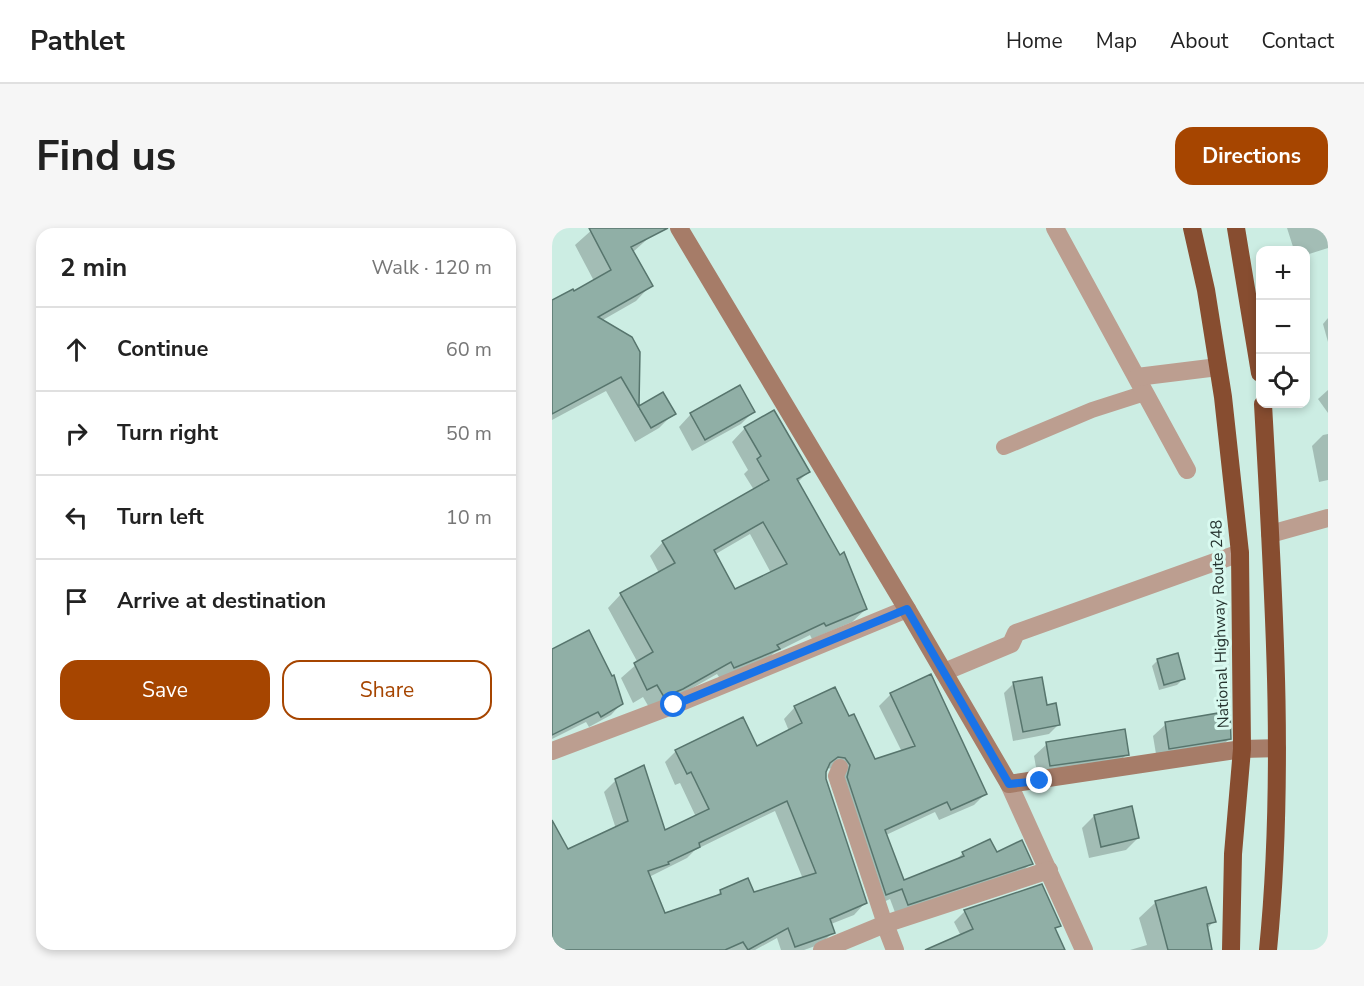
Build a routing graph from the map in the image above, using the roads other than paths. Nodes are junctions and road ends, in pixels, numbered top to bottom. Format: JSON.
{"nodes":[{"id":1,"x":679,"y":228,"type":"edge"},
{"id":2,"x":1054,"y":228,"type":"edge"},
{"id":3,"x":1192,"y":228,"type":"edge"},
{"id":4,"x":1236,"y":228,"type":"edge"},
{"id":5,"x":1257,"y":354,"type":"edge"},
{"id":6,"x":1218,"y":367,"type":"junction"},
{"id":7,"x":1141,"y":385,"type":"junction"},
{"id":8,"x":1263,"y":408,"type":"edge"},
{"id":9,"x":1004,"y":447,"type":"dead end"},
{"id":10,"x":1187,"y":470,"type":"dead end"},
{"id":11,"x":1328,"y":518,"type":"edge"},
{"id":12,"x":1270,"y":534,"type":"junction"},
{"id":13,"x":1240,"y":553,"type":"junction"},
{"id":14,"x":907,"y":609,"type":"junction"},
{"id":15,"x":944,"y":672,"type":"junction"},
{"id":16,"x":1277,"y":748,"type":"junction"},
{"id":17,"x":1242,"y":749,"type":"junction"},
{"id":18,"x":552,"y":751,"type":"edge"},
{"id":19,"x":840,"y":766,"type":"dead end"},
{"id":20,"x":1009,"y":784,"type":"junction"},
{"id":21,"x":1049,"y":870,"type":"junction"},
{"id":22,"x":885,"y":924,"type":"junction"},
{"id":23,"x":822,"y":950,"type":"edge"},
{"id":24,"x":895,"y":950,"type":"edge"},
{"id":25,"x":1084,"y":950,"type":"edge"},
{"id":26,"x":1231,"y":950,"type":"edge"},
{"id":27,"x":1268,"y":950,"type":"edge"}],
"edges":[{"from":1,"to":14,"type":"street"},
{"from":2,"to":7,"type":"street"},
{"from":3,"to":6,"type":"highway","name":"National Highway Route 248"},
{"from":4,"to":5,"type":"highway"},
{"from":6,"to":7,"type":"street"},
{"from":6,"to":13,"type":"highway","name":"National Highway Route 248"},
{"from":7,"to":9,"type":"lane"},
{"from":7,"to":10,"type":"street"},
{"from":8,"to":12,"type":"highway"},
{"from":11,"to":12,"type":"street"},
{"from":12,"to":16,"type":"highway"},
{"from":13,"to":15,"type":"street"},
{"from":13,"to":17,"type":"highway","name":"National Highway Route 248"},
{"from":14,"to":15,"type":"street"},
{"from":14,"to":18,"type":"street"},
{"from":15,"to":20,"type":"street"},
{"from":16,"to":17,"type":"street"},
{"from":16,"to":27,"type":"highway"},
{"from":17,"to":20,"type":"street"},
{"from":17,"to":26,"type":"highway","name":"National Highway Route 248"},
{"from":19,"to":22,"type":"lane"},
{"from":20,"to":21,"type":"street"},
{"from":21,"to":22,"type":"street"},
{"from":21,"to":25,"type":"street"},
{"from":22,"to":23,"type":"street"},
{"from":22,"to":24,"type":"street"}]}
